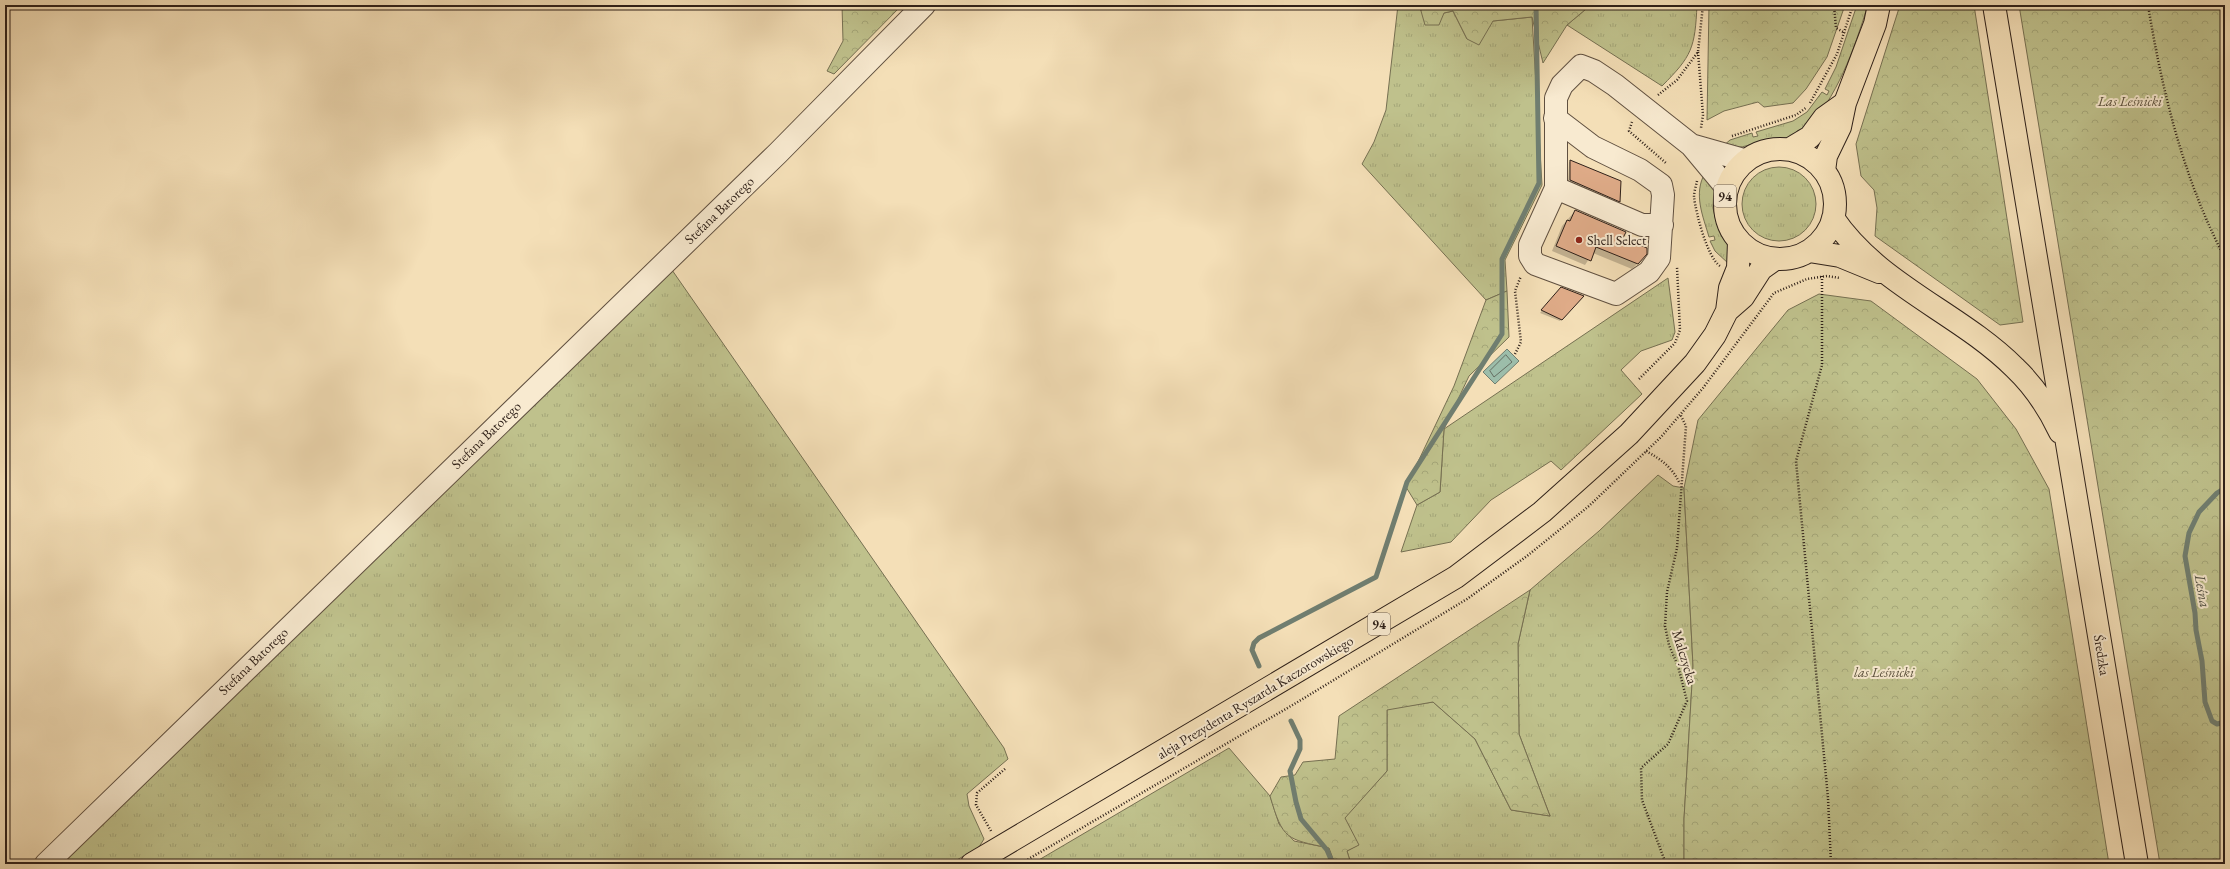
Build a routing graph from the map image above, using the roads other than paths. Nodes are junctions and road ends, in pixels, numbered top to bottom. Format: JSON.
{"nodes":[{"id":1,"x":924,"y":5,"type":"edge"},
{"id":2,"x":1879,"y":5,"type":"edge"},
{"id":3,"x":1994,"y":5,"type":"edge"},
{"id":4,"x":1845,"y":103,"type":"junction"},
{"id":5,"x":1555,"y":118,"type":"junction"},
{"id":6,"x":1696,"y":139,"type":"junction"},
{"id":7,"x":1790,"y":149,"type":"junction"},
{"id":8,"x":1744,"y":160,"type":"junction"},
{"id":9,"x":1824,"y":171,"type":"junction"},
{"id":10,"x":1726,"y":187,"type":"junction"},
{"id":11,"x":1556,"y":188,"type":"junction"},
{"id":12,"x":1833,"y":218,"type":"junction"},
{"id":13,"x":1662,"y":225,"type":"junction"},
{"id":14,"x":1740,"y":242,"type":"junction"},
{"id":15,"x":1809,"y":251,"type":"junction"},
{"id":16,"x":1775,"y":259,"type":"junction"},
{"id":17,"x":1889,"y":276,"type":"junction"},
{"id":18,"x":1727,"y":311,"type":"junction"},
{"id":19,"x":2067,"y":446,"type":"junction"},
{"id":20,"x":46,"y":864,"type":"edge"},
{"id":21,"x":972,"y":864,"type":"edge"},
{"id":22,"x":2137,"y":864,"type":"edge"}],
"edges":[{"from":1,"to":20,"type":"lane","name":"Stefana Batorego"},
{"from":2,"to":4,"type":"main road"},
{"from":3,"to":19,"type":"main road","name":"Średzka"},
{"from":4,"to":7,"type":"main road"},
{"from":4,"to":9,"type":"main road"},
{"from":5,"to":6,"type":"lane"},
{"from":5,"to":11,"type":"lane"},
{"from":5,"to":13,"type":"lane"},
{"from":6,"to":8,"type":"lane"},
{"from":6,"to":10,"type":"lane"},
{"from":7,"to":8,"type":"main road","number":"94"},
{"from":7,"to":9,"type":"main road","number":"94"},
{"from":8,"to":10,"type":"main road","number":"94"},
{"from":9,"to":12,"type":"main road","number":"94"},
{"from":10,"to":14,"type":"main road","number":"94"},
{"from":11,"to":13,"type":"lane"},
{"from":11,"to":13,"type":"lane"},
{"from":12,"to":15,"type":"main road","number":"94"},
{"from":12,"to":17,"type":"main road"},
{"from":14,"to":16,"type":"main road","number":"94"},
{"from":14,"to":18,"type":"main road","name":"aleja Prezydenta Ryszarda Kaczorowskiego","number":"94"},
{"from":15,"to":16,"type":"main road","number":"94"},
{"from":15,"to":17,"type":"main road"},
{"from":16,"to":18,"type":"main road","name":"aleja Prezydenta Ryszarda Kaczorowskiego","number":"94"},
{"from":17,"to":19,"type":"main road"},
{"from":18,"to":21,"type":"main road","name":"aleja Prezydenta Ryszarda Kaczorowskiego","number":"94"},
{"from":19,"to":22,"type":"main road","name":"Średzka"}]}
